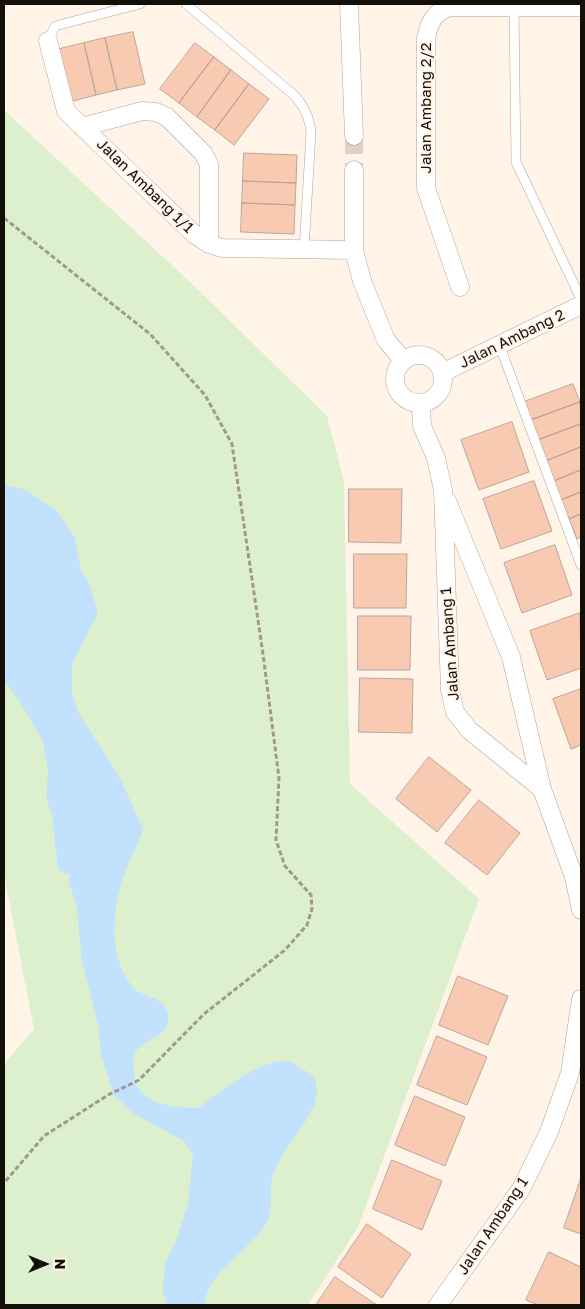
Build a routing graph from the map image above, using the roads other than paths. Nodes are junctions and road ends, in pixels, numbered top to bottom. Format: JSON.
{"nodes":[{"id":1,"x":140,"y":4,"type":"edge"},
{"id":2,"x":186,"y":4,"type":"edge"},
{"id":3,"x":348,"y":4,"type":"edge"},
{"id":4,"x":581,"y":7,"type":"edge"},
{"id":5,"x":514,"y":8,"type":"junction"},
{"id":6,"x":48,"y":41,"type":"joint"},
{"id":7,"x":82,"y":127,"type":"junction"},
{"id":8,"x":354,"y":136,"type":"tunnel mouth"},
{"id":9,"x":354,"y":170,"type":"tunnel mouth"},
{"id":10,"x":209,"y":244,"type":"junction"},
{"id":11,"x":304,"y":250,"type":"junction"},
{"id":12,"x":354,"y":250,"type":"junction"},
{"id":13,"x":460,"y":287,"type":"dead end"},
{"id":14,"x":581,"y":299,"type":"edge"},
{"id":15,"x":581,"y":305,"type":"edge"},
{"id":16,"x":499,"y":344,"type":"junction"},
{"id":17,"x":403,"y":360,"type":"junction"},
{"id":18,"x":442,"y":373,"type":"junction"},
{"id":19,"x":421,"y":404,"type":"junction"},
{"id":20,"x":443,"y":490,"type":"junction"},
{"id":21,"x":581,"y":565,"type":"edge"},
{"id":22,"x":542,"y":789,"type":"junction"},
{"id":23,"x":581,"y":910,"type":"edge"},
{"id":24,"x":581,"y":1000,"type":"edge"},
{"id":25,"x":438,"y":1305,"type":"edge"}],
"edges":[{"from":1,"to":6,"type":"lane"},
{"from":2,"to":11,"type":"lane"},
{"from":3,"to":8,"type":"street"},
{"from":4,"to":5,"type":"street","name":"Jalan Ambang 2/2"},
{"from":5,"to":13,"type":"street","name":"Jalan Ambang 2/2"},
{"from":5,"to":14,"type":"lane"},
{"from":6,"to":7,"type":"street","name":"Jalan Ambang 1/1"},
{"from":7,"to":10,"type":"street","name":"Jalan Ambang 1/1"},
{"from":7,"to":10,"type":"street","name":"Jalan Ambang 1/1"},
{"from":9,"to":12,"type":"street"},
{"from":10,"to":11,"type":"street","name":"Jalan Ambang 1/1"},
{"from":11,"to":12,"type":"street","name":"Jalan Ambang 1/1"},
{"from":12,"to":17,"type":"street"},
{"from":15,"to":16,"type":"street","name":"Jalan Ambang 2"},
{"from":16,"to":18,"type":"street","name":"Jalan Ambang 2"},
{"from":16,"to":21,"type":"lane"},
{"from":17,"to":18,"type":"street"},
{"from":17,"to":19,"type":"street"},
{"from":18,"to":19,"type":"street"},
{"from":19,"to":20,"type":"street","name":"Jalan Ambang 1"},
{"from":20,"to":22,"type":"street","name":"Jalan Ambang 1"},
{"from":20,"to":22,"type":"street","name":"Jalan Ambang 1"},
{"from":22,"to":23,"type":"street","name":"Jalan Ambang 1"},
{"from":24,"to":25,"type":"street","name":"Jalan Ambang 1"}]}
